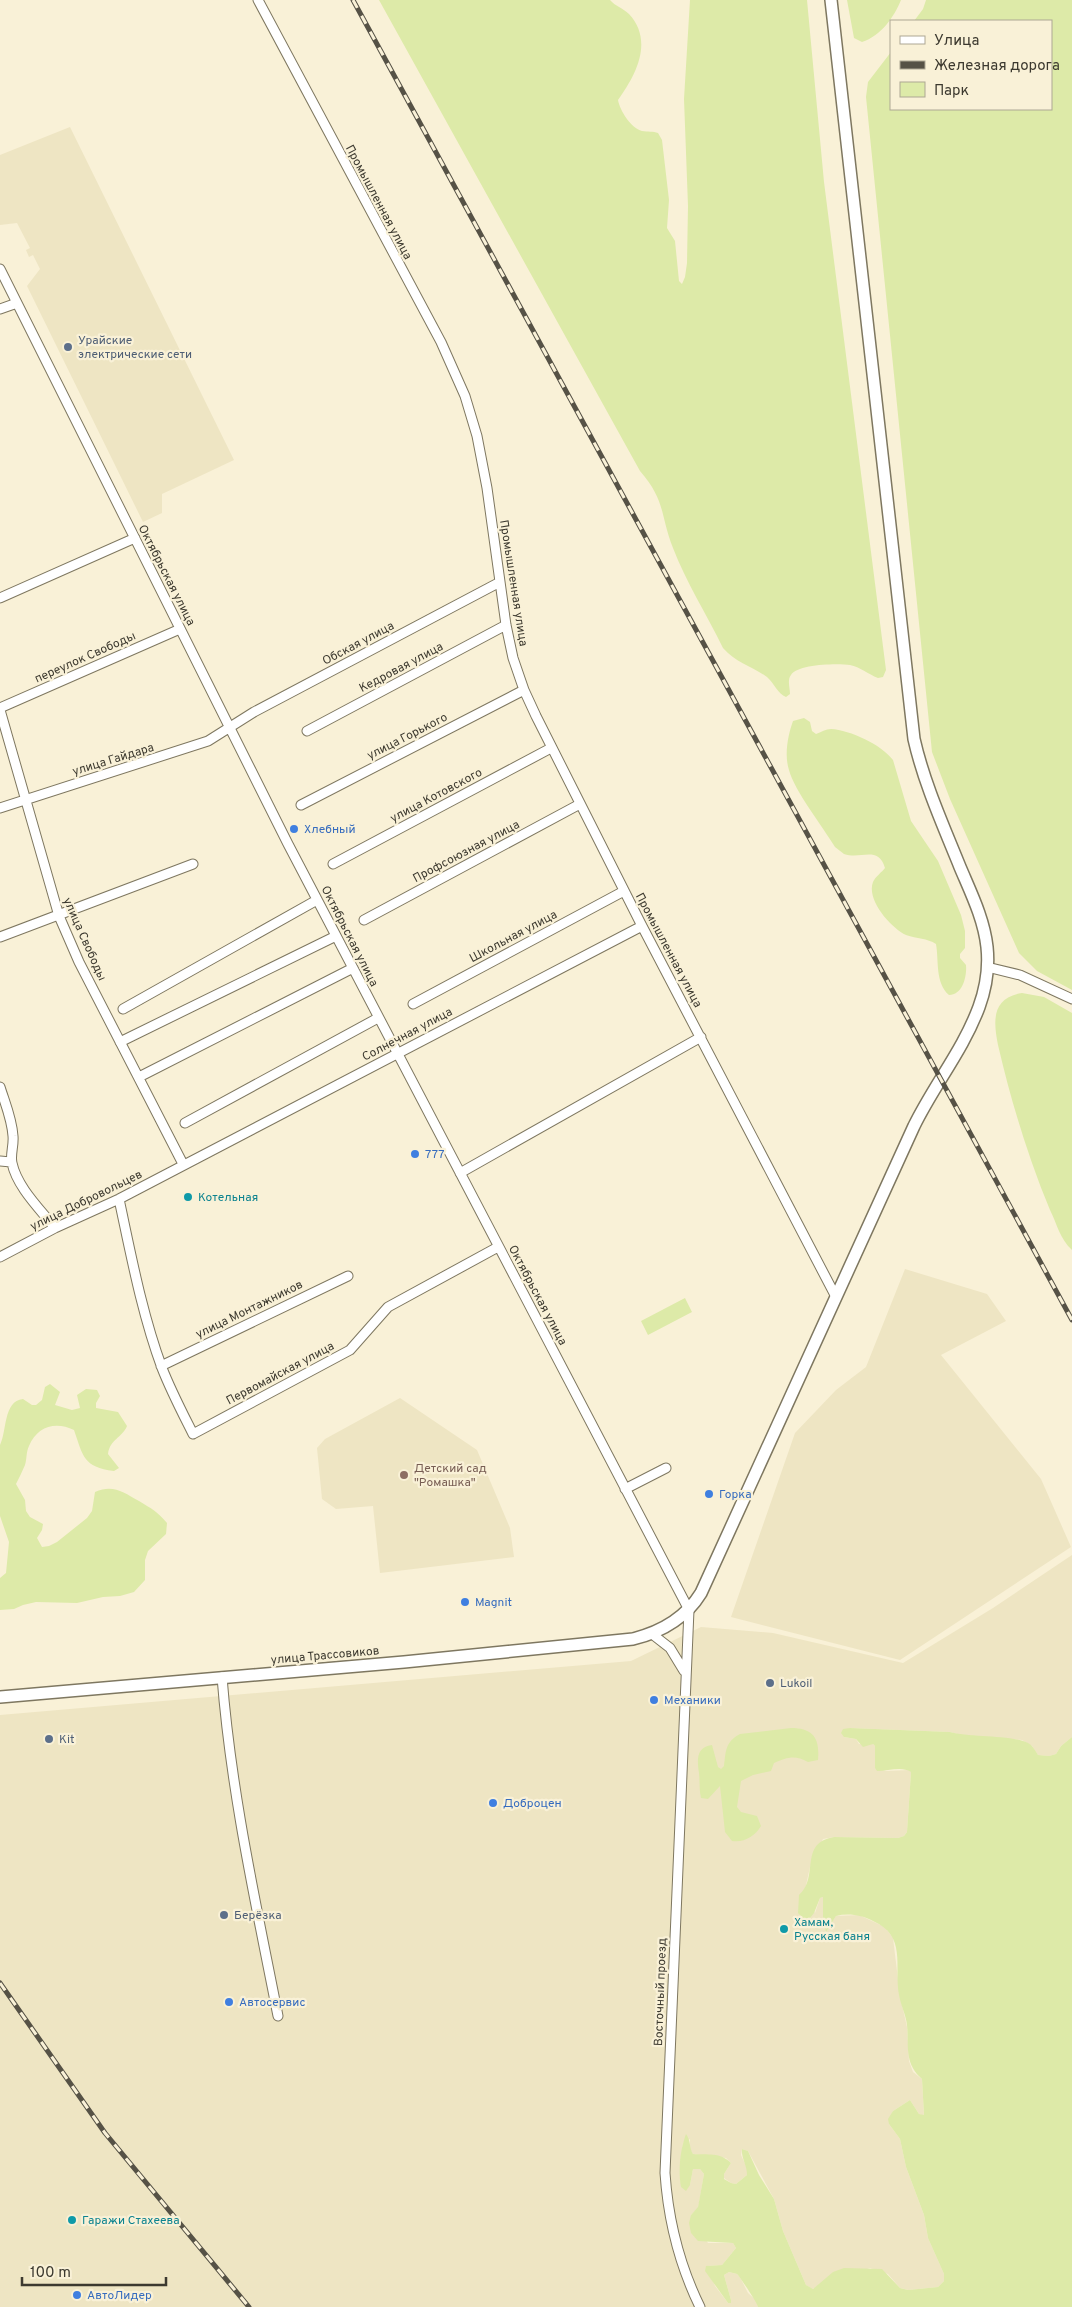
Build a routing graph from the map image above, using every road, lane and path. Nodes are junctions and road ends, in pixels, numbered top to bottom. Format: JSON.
{"nodes":[{"id":1,"x":258,"y":0,"type":"edge"},
{"id":2,"x":831,"y":0,"type":"edge"},
{"id":3,"x":0,"y":269,"type":"edge"},
{"id":4,"x":17,"y":303,"type":"junction"},
{"id":5,"x":0,"y":309,"type":"edge"},
{"id":6,"x":135,"y":538,"type":"junction"},
{"id":7,"x":500,"y":582,"type":"junction"},
{"id":8,"x":0,"y":598,"type":"edge"},
{"id":9,"x":506,"y":625,"type":"junction"},
{"id":10,"x":180,"y":629,"type":"junction"},
{"id":11,"x":524,"y":690,"type":"junction"},
{"id":12,"x":0,"y":709,"type":"edge"},
{"id":13,"x":230,"y":729,"type":"junction"},
{"id":14,"x":307,"y":731,"type":"dead end"},
{"id":15,"x":551,"y":748,"type":"junction"},
{"id":16,"x":26,"y":800,"type":"junction"},
{"id":17,"x":580,"y":804,"type":"junction"},
{"id":18,"x":301,"y":805,"type":"dead end"},
{"id":19,"x":0,"y":808,"type":"edge"},
{"id":20,"x":193,"y":864,"type":"dead end"},
{"id":21,"x":333,"y":864,"type":"dead end"},
{"id":22,"x":624,"y":891,"type":"junction"},
{"id":23,"x":317,"y":900,"type":"junction"},
{"id":24,"x":59,"y":916,"type":"junction"},
{"id":25,"x":364,"y":920,"type":"dead end"},
{"id":26,"x":642,"y":926,"type":"junction"},
{"id":27,"x":336,"y":936,"type":"junction"},
{"id":28,"x":0,"y":937,"type":"edge"},
{"id":29,"x":987,"y":967,"type":"junction"},
{"id":30,"x":353,"y":968,"type":"junction"},
{"id":31,"x":1072,"y":999,"type":"edge"},
{"id":32,"x":413,"y":1004,"type":"dead end"},
{"id":33,"x":123,"y":1008,"type":"dead end"},
{"id":34,"x":378,"y":1018,"type":"junction"},
{"id":35,"x":701,"y":1037,"type":"junction"},
{"id":36,"x":120,"y":1042,"type":"junction"},
{"id":37,"x":398,"y":1054,"type":"junction"},
{"id":38,"x":138,"y":1077,"type":"junction"},
{"id":39,"x":0,"y":1087,"type":"edge"},
{"id":40,"x":185,"y":1123,"type":"dead end"},
{"id":41,"x":0,"y":1161,"type":"edge"},
{"id":42,"x":11,"y":1162,"type":"junction"},
{"id":43,"x":184,"y":1164,"type":"junction"},
{"id":44,"x":460,"y":1173,"type":"junction"},
{"id":45,"x":119,"y":1200,"type":"junction"},
{"id":46,"x":55,"y":1228,"type":"junction"},
{"id":47,"x":498,"y":1247,"type":"junction"},
{"id":48,"x":0,"y":1257,"type":"edge"},
{"id":49,"x":348,"y":1276,"type":"dead end"},
{"id":50,"x":836,"y":1297,"type":"junction"},
{"id":51,"x":161,"y":1366,"type":"junction"},
{"id":52,"x":666,"y":1468,"type":"dead end"},
{"id":53,"x":625,"y":1489,"type":"junction"},
{"id":54,"x":689,"y":1610,"type":"junction"},
{"id":55,"x":652,"y":1634,"type":"junction"},
{"id":56,"x":685,"y":1674,"type":"junction"},
{"id":57,"x":222,"y":1677,"type":"junction"},
{"id":58,"x":0,"y":1697,"type":"edge"},
{"id":59,"x":278,"y":2016,"type":"dead end"},
{"id":60,"x":700,"y":2307,"type":"edge"}],
"edges":[{"from":1,"to":7,"type":"street","name":"Промышленная улица"},
{"from":2,"to":29,"type":"main road"},
{"from":3,"to":4,"type":"street","name":"Октябрьская улица"},
{"from":4,"to":5,"type":"street"},
{"from":4,"to":6,"type":"street","name":"Октябрьская улица"},
{"from":6,"to":8,"type":"street"},
{"from":6,"to":10,"type":"street","name":"Октябрьская улица"},
{"from":7,"to":9,"type":"street","name":"Промышленная улица"},
{"from":7,"to":13,"type":"street","name":"Обская улица"},
{"from":9,"to":11,"type":"street","name":"Промышленная улица"},
{"from":9,"to":14,"type":"street","name":"Кедровая улица"},
{"from":10,"to":12,"type":"street","name":"переулок Свободы"},
{"from":10,"to":13,"type":"street","name":"Октябрьская улица"},
{"from":11,"to":15,"type":"street","name":"Промышленная улица"},
{"from":11,"to":18,"type":"street","name":"улица Горького"},
{"from":12,"to":16,"type":"street","name":"улица Свободы"},
{"from":13,"to":16,"type":"street","name":"улица Гайдара"},
{"from":13,"to":23,"type":"street","name":"Октябрьская улица"},
{"from":15,"to":17,"type":"street","name":"Промышленная улица"},
{"from":15,"to":21,"type":"street","name":"улица Котовского"},
{"from":16,"to":19,"type":"street","name":"улица Гайдара"},
{"from":16,"to":24,"type":"street","name":"улица Свободы"},
{"from":17,"to":22,"type":"street","name":"Промышленная улица"},
{"from":17,"to":25,"type":"street","name":"Профсоюзная улица"},
{"from":20,"to":24,"type":"street"},
{"from":22,"to":26,"type":"street","name":"Промышленная улица"},
{"from":22,"to":32,"type":"street","name":"Школьная улица"},
{"from":23,"to":27,"type":"street","name":"Октябрьская улица"},
{"from":23,"to":33,"type":"street"},
{"from":24,"to":28,"type":"street"},
{"from":24,"to":36,"type":"street","name":"улица Свободы"},
{"from":26,"to":35,"type":"street","name":"Промышленная улица"},
{"from":26,"to":37,"type":"street","name":"Солнечная улица"},
{"from":27,"to":30,"type":"street","name":"Октябрьская улица"},
{"from":27,"to":36,"type":"street"},
{"from":29,"to":31,"type":"street"},
{"from":29,"to":50,"type":"main road"},
{"from":30,"to":34,"type":"street","name":"Октябрьская улица"},
{"from":30,"to":38,"type":"street"},
{"from":34,"to":37,"type":"street","name":"Октябрьская улица"},
{"from":34,"to":40,"type":"street"},
{"from":35,"to":44,"type":"street"},
{"from":35,"to":50,"type":"street","name":"Промышленная улица"},
{"from":36,"to":38,"type":"street","name":"улица Свободы"},
{"from":37,"to":43,"type":"street","name":"Солнечная улица"},
{"from":37,"to":44,"type":"street","name":"Октябрьская улица"},
{"from":38,"to":43,"type":"street","name":"улица Свободы"},
{"from":39,"to":42,"type":"street"},
{"from":41,"to":42,"type":"street"},
{"from":42,"to":46,"type":"street"},
{"from":43,"to":45,"type":"street","name":"улица Добровольцев"},
{"from":44,"to":47,"type":"street","name":"Октябрьская улица"},
{"from":45,"to":46,"type":"street","name":"улица Добровольцев"},
{"from":45,"to":51,"type":"street"},
{"from":46,"to":48,"type":"street","name":"улица Добровольцев"},
{"from":47,"to":51,"type":"street","name":"Первомайская улица"},
{"from":47,"to":53,"type":"street","name":"Октябрьская улица"},
{"from":49,"to":51,"type":"street","name":"улица Монтажников"},
{"from":50,"to":54,"type":"main road"},
{"from":52,"to":53,"type":"street"},
{"from":53,"to":54,"type":"street","name":"Октябрьская улица"},
{"from":54,"to":55,"type":"main road","name":"улица Трассовиков"},
{"from":54,"to":56,"type":"street","name":"Восточный проезд"},
{"from":55,"to":56,"type":"street"},
{"from":55,"to":57,"type":"main road","name":"улица Трассовиков"},
{"from":56,"to":60,"type":"street","name":"Восточный проезд"},
{"from":57,"to":58,"type":"main road","name":"улица Трассовиков"},
{"from":57,"to":59,"type":"street"}]}
